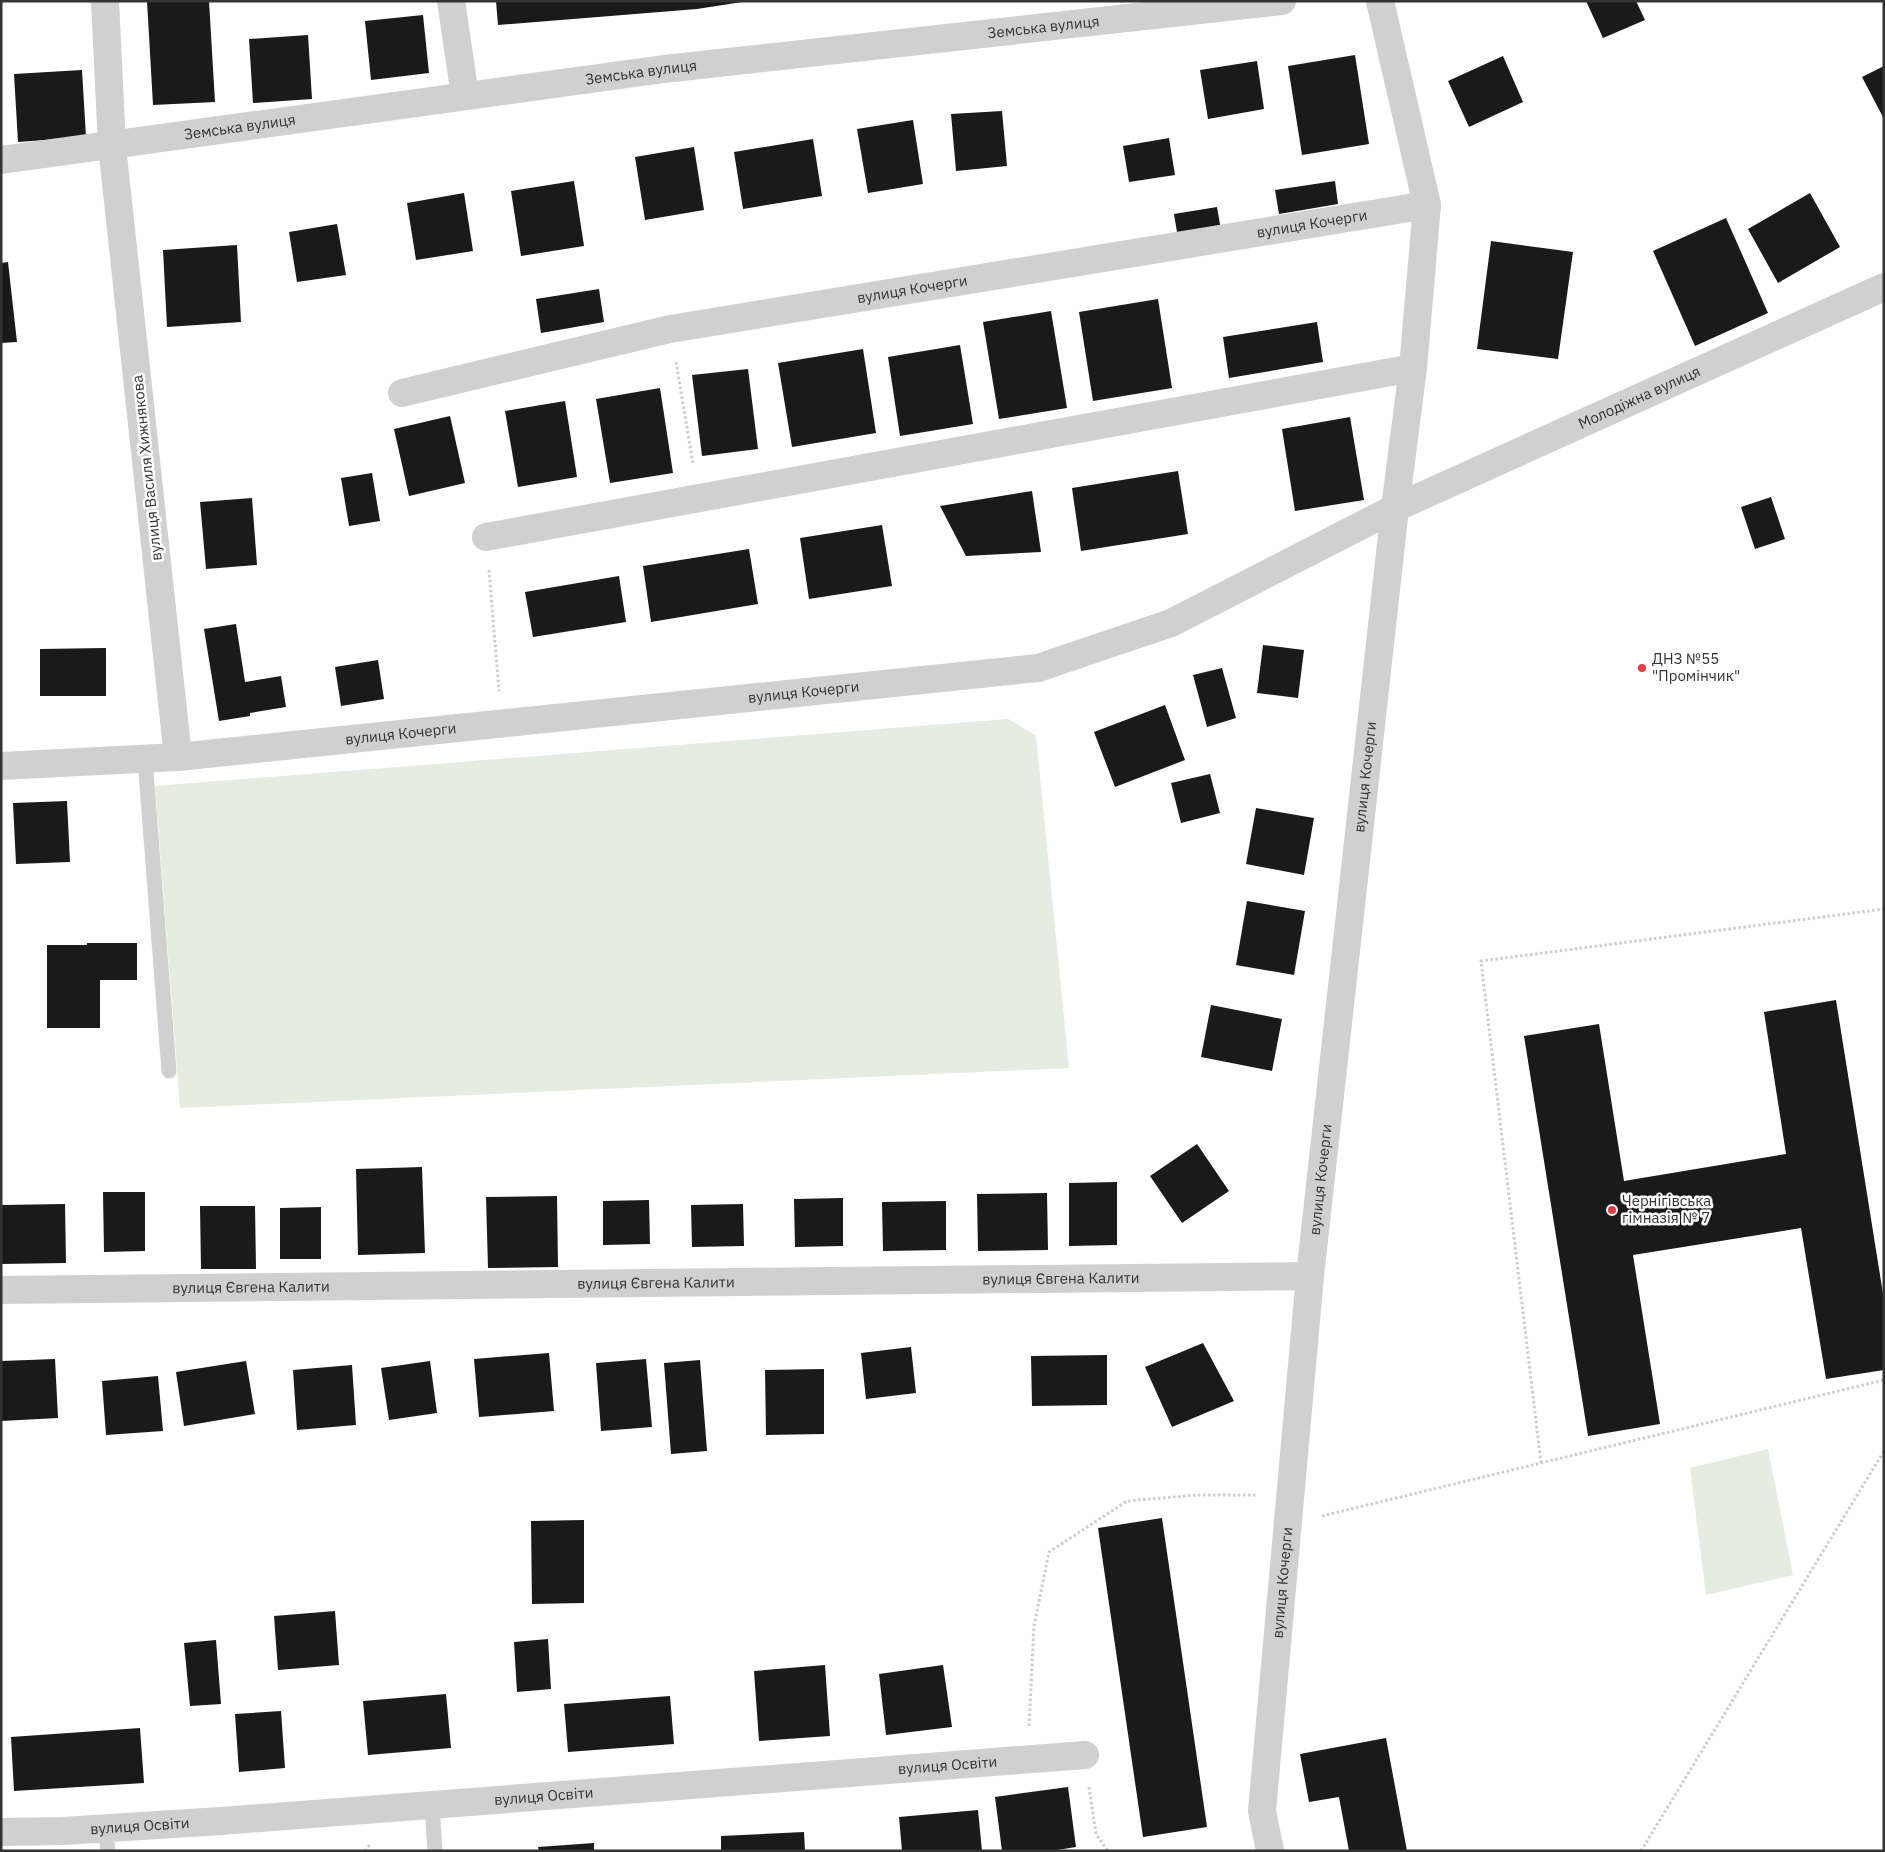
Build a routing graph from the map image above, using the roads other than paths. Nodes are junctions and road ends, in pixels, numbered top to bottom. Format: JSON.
{"nodes":[{"id":1,"x":105,"y":1,"type":"edge"},
{"id":2,"x":451,"y":1,"type":"edge"},
{"id":3,"x":1282,"y":1,"type":"edge"},
{"id":4,"x":1380,"y":1,"type":"edge"},
{"id":5,"x":464,"y":96,"type":"junction"},
{"id":6,"x":112,"y":146,"type":"junction"},
{"id":7,"x":1,"y":160,"type":"edge"},
{"id":8,"x":1427,"y":205,"type":"junction"},
{"id":9,"x":1884,"y":287,"type":"edge"},
{"id":10,"x":1413,"y":368,"type":"junction"},
{"id":11,"x":402,"y":393,"type":"dead end"},
{"id":12,"x":1394,"y":508,"type":"junction"},
{"id":13,"x":486,"y":537,"type":"road end"},
{"id":14,"x":178,"y":757,"type":"junction"},
{"id":15,"x":145,"y":759,"type":"junction"},
{"id":16,"x":1,"y":766,"type":"edge"},
{"id":17,"x":169,"y":1071,"type":"dead end"},
{"id":18,"x":1310,"y":1276,"type":"junction"},
{"id":19,"x":1,"y":1290,"type":"edge"},
{"id":20,"x":1085,"y":1755,"type":"road end"},
{"id":21,"x":432,"y":1804,"type":"junction"},
{"id":22,"x":1,"y":1832,"type":"edge"},
{"id":23,"x":106,"y":1840,"type":"edge"},
{"id":24,"x":435,"y":1851,"type":"edge"},
{"id":25,"x":1270,"y":1851,"type":"edge"}],
"edges":[{"from":1,"to":6,"type":"street","name":"вулиця Василя Хижнякова"},
{"from":2,"to":5,"type":"street"},
{"from":3,"to":5,"type":"street","name":"Земська вулиця"},
{"from":4,"to":8,"type":"street","name":"вулиця Кочерги"},
{"from":5,"to":6,"type":"street","name":"Земська вулиця"},
{"from":6,"to":7,"type":"street","name":"Земська вулиця"},
{"from":6,"to":14,"type":"street","name":"вулиця Василя Хижнякова"},
{"from":8,"to":10,"type":"street","name":"вулиця Кочерги"},
{"from":8,"to":11,"type":"street","name":"вулиця Кочерги"},
{"from":9,"to":12,"type":"street","name":"Молодіжна вулиця"},
{"from":10,"to":12,"type":"street","name":"вулиця Кочерги"},
{"from":10,"to":13,"type":"street"},
{"from":12,"to":14,"type":"street","name":"вулиця Кочерги"},
{"from":12,"to":18,"type":"street","name":"вулиця Кочерги"},
{"from":14,"to":15,"type":"street"},
{"from":15,"to":16,"type":"street"},
{"from":15,"to":17,"type":"lane"},
{"from":18,"to":19,"type":"street","name":"вулиця Євгена Калити"},
{"from":18,"to":25,"type":"street","name":"вулиця Кочерги"},
{"from":20,"to":21,"type":"street","name":"вулиця Освіти"},
{"from":21,"to":23,"type":"street","name":"вулиця Освіти"},
{"from":21,"to":24,"type":"lane"},
{"from":22,"to":23,"type":"street","name":"вулиця Освіти"}]}
